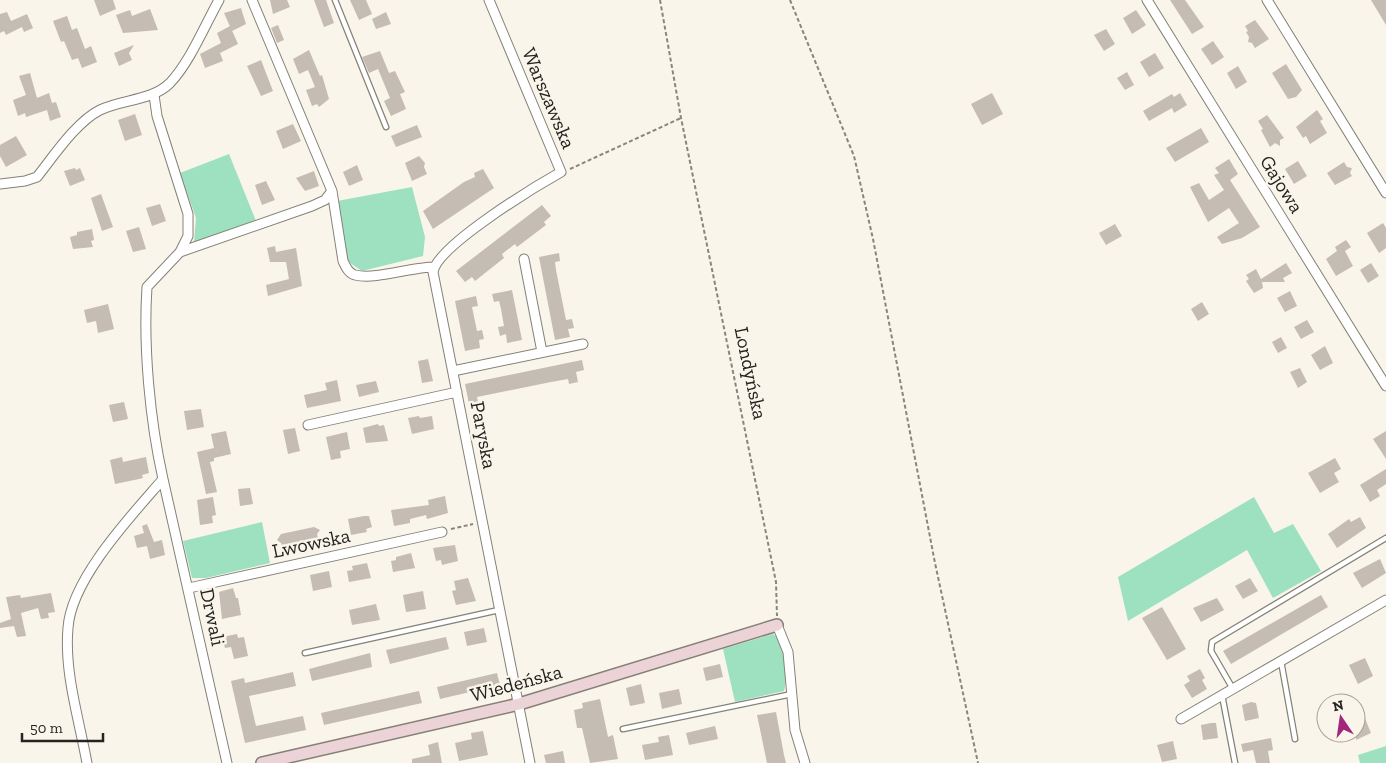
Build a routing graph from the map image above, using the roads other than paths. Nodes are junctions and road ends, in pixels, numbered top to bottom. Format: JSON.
{"nodes":[{"id":1,"x":219,"y":0,"type":"edge"},
{"id":2,"x":252,"y":0,"type":"edge"},
{"id":3,"x":335,"y":0,"type":"edge"},
{"id":4,"x":489,"y":0,"type":"edge"},
{"id":5,"x":1147,"y":0,"type":"edge"},
{"id":6,"x":1267,"y":0,"type":"edge"},
{"id":7,"x":154,"y":95,"type":"junction"},
{"id":8,"x":386,"y":127,"type":"dead end"},
{"id":9,"x":0,"y":184,"type":"edge"},
{"id":10,"x":332,"y":191,"type":"junction"},
{"id":11,"x":1386,"y":193,"type":"edge"},
{"id":12,"x":180,"y":252,"type":"junction"},
{"id":13,"x":524,"y":259,"type":"dead end"},
{"id":14,"x":434,"y":267,"type":"junction"},
{"id":15,"x":583,"y":344,"type":"dead end"},
{"id":16,"x":542,"y":352,"type":"junction"},
{"id":17,"x":453,"y":371,"type":"junction"},
{"id":18,"x":1386,"y":386,"type":"edge"},
{"id":19,"x":457,"y":392,"type":"junction"},
{"id":20,"x":308,"y":425,"type":"dead end"},
{"id":21,"x":163,"y":479,"type":"junction"},
{"id":22,"x":442,"y":532,"type":"road end"},
{"id":23,"x":1386,"y":538,"type":"edge"},
{"id":24,"x":189,"y":588,"type":"junction"},
{"id":25,"x":1386,"y":600,"type":"edge"},
{"id":26,"x":500,"y":610,"type":"junction"},
{"id":27,"x":777,"y":625,"type":"joint"},
{"id":28,"x":305,"y":653,"type":"dead end"},
{"id":29,"x":1280,"y":661,"type":"junction"},
{"id":30,"x":1233,"y":689,"type":"junction"},
{"id":31,"x":792,"y":694,"type":"junction"},
{"id":32,"x":1222,"y":695,"type":"junction"},
{"id":33,"x":519,"y":704,"type":"junction"},
{"id":34,"x":1180,"y":719,"type":"dead end"},
{"id":35,"x":623,"y":728,"type":"dead end"},
{"id":36,"x":1295,"y":739,"type":"dead end"},
{"id":37,"x":87,"y":763,"type":"edge"},
{"id":38,"x":227,"y":763,"type":"edge"},
{"id":39,"x":262,"y":763,"type":"edge"},
{"id":40,"x":530,"y":763,"type":"edge"},
{"id":41,"x":805,"y":763,"type":"edge"},
{"id":42,"x":1235,"y":763,"type":"edge"}],
"edges":[{"from":1,"to":7,"type":"street"},
{"from":2,"to":10,"type":"street"},
{"from":3,"to":8,"type":"lane"},
{"from":4,"to":14,"type":"street","name":"Warszawska"},
{"from":5,"to":18,"type":"street","name":"Gajowa"},
{"from":6,"to":11,"type":"street"},
{"from":7,"to":9,"type":"street"},
{"from":7,"to":12,"type":"street"},
{"from":10,"to":12,"type":"street"},
{"from":10,"to":14,"type":"street"},
{"from":12,"to":21,"type":"street","name":"Drwali"},
{"from":13,"to":16,"type":"street"},
{"from":14,"to":17,"type":"street","name":"Paryska"},
{"from":15,"to":16,"type":"street"},
{"from":16,"to":17,"type":"street"},
{"from":17,"to":19,"type":"street","name":"Paryska"},
{"from":19,"to":20,"type":"street"},
{"from":19,"to":26,"type":"street","name":"Paryska"},
{"from":21,"to":24,"type":"street","name":"Drwali"},
{"from":21,"to":37,"type":"street"},
{"from":22,"to":24,"type":"street","name":"Lwowska"},
{"from":23,"to":30,"type":"lane"},
{"from":24,"to":38,"type":"street","name":"Drwali"},
{"from":25,"to":29,"type":"street"},
{"from":26,"to":28,"type":"lane"},
{"from":26,"to":33,"type":"street","name":"Paryska"},
{"from":27,"to":31,"type":"street"},
{"from":27,"to":33,"type":"street","name":"Wiedeńska"},
{"from":29,"to":30,"type":"street"},
{"from":29,"to":36,"type":"lane"},
{"from":30,"to":32,"type":"street"},
{"from":31,"to":35,"type":"lane"},
{"from":31,"to":41,"type":"street"},
{"from":32,"to":34,"type":"street"},
{"from":32,"to":42,"type":"lane"},
{"from":33,"to":39,"type":"street","name":"Wiedeńska"},
{"from":33,"to":40,"type":"street","name":"Paryska"}]}
